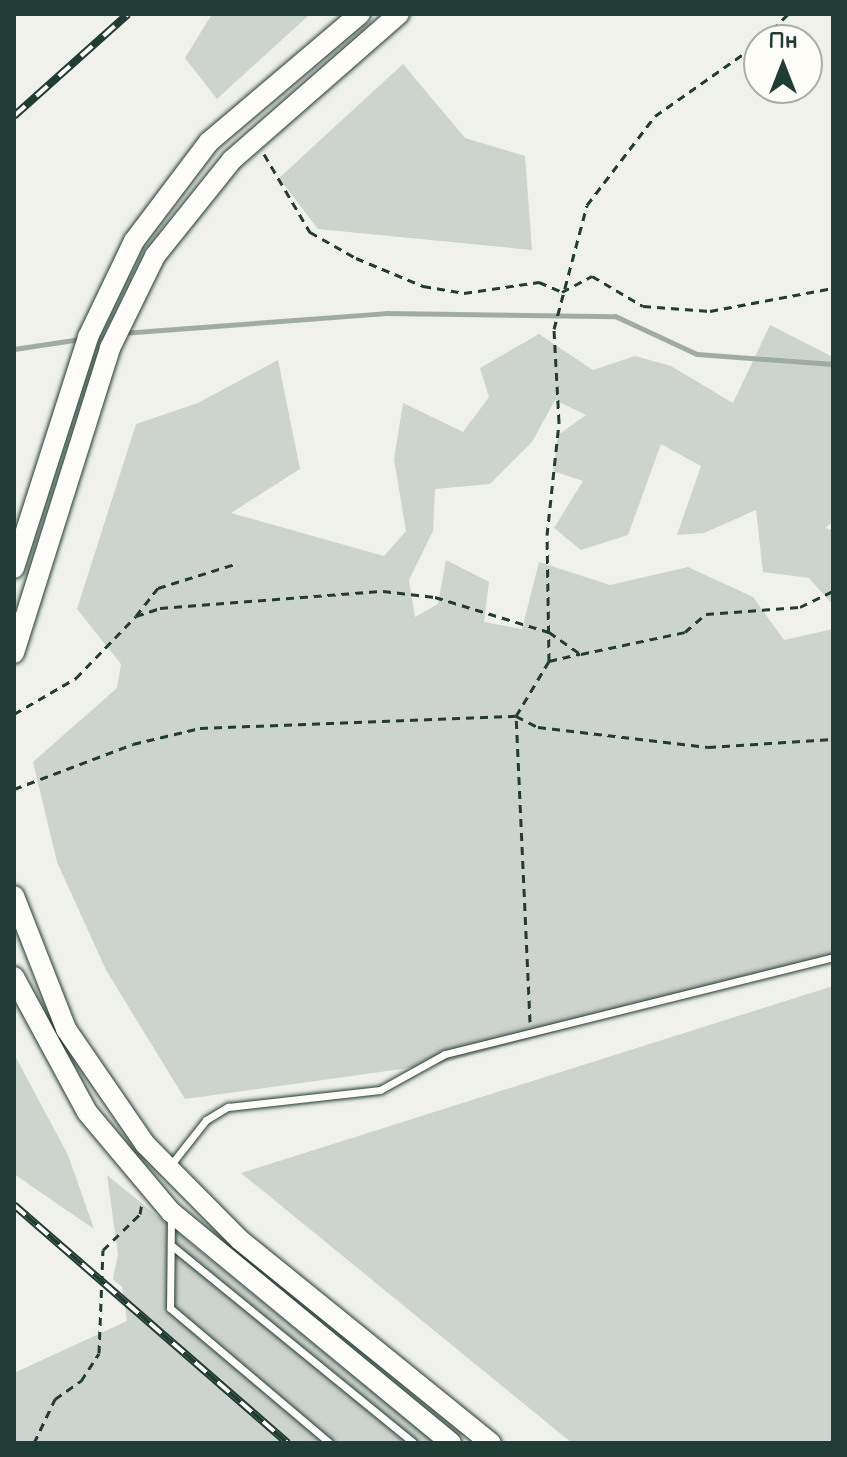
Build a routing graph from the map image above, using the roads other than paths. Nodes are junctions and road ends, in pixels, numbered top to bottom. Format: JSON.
{"nodes":[{"id":1,"x":360,"y":14,"type":"edge"},
{"id":2,"x":399,"y":14,"type":"edge"},
{"id":3,"x":15,"y":565,"type":"edge"},
{"id":4,"x":14,"y":653,"type":"edge"},
{"id":5,"x":14,"y":896,"type":"edge"},
{"id":6,"x":833,"y":957,"type":"edge"},
{"id":7,"x":14,"y":977,"type":"edge"},
{"id":8,"x":168,"y":1169,"type":"junction"},
{"id":9,"x":171,"y":1212,"type":"junction"},
{"id":10,"x":171,"y":1245,"type":"junction"},
{"id":11,"x":330,"y":1443,"type":"edge"},
{"id":12,"x":414,"y":1443,"type":"edge"},
{"id":13,"x":451,"y":1443,"type":"edge"},
{"id":14,"x":491,"y":1443,"type":"edge"}],
"edges":[{"from":1,"to":3,"type":"main road"},
{"from":2,"to":4,"type":"main road"},
{"from":5,"to":8,"type":"main road"},
{"from":6,"to":8,"type":"lane"},
{"from":7,"to":9,"type":"main road"},
{"from":8,"to":14,"type":"main road"},
{"from":9,"to":10,"type":"lane"},
{"from":9,"to":13,"type":"main road"},
{"from":10,"to":11,"type":"lane"},
{"from":10,"to":12,"type":"lane"}]}
